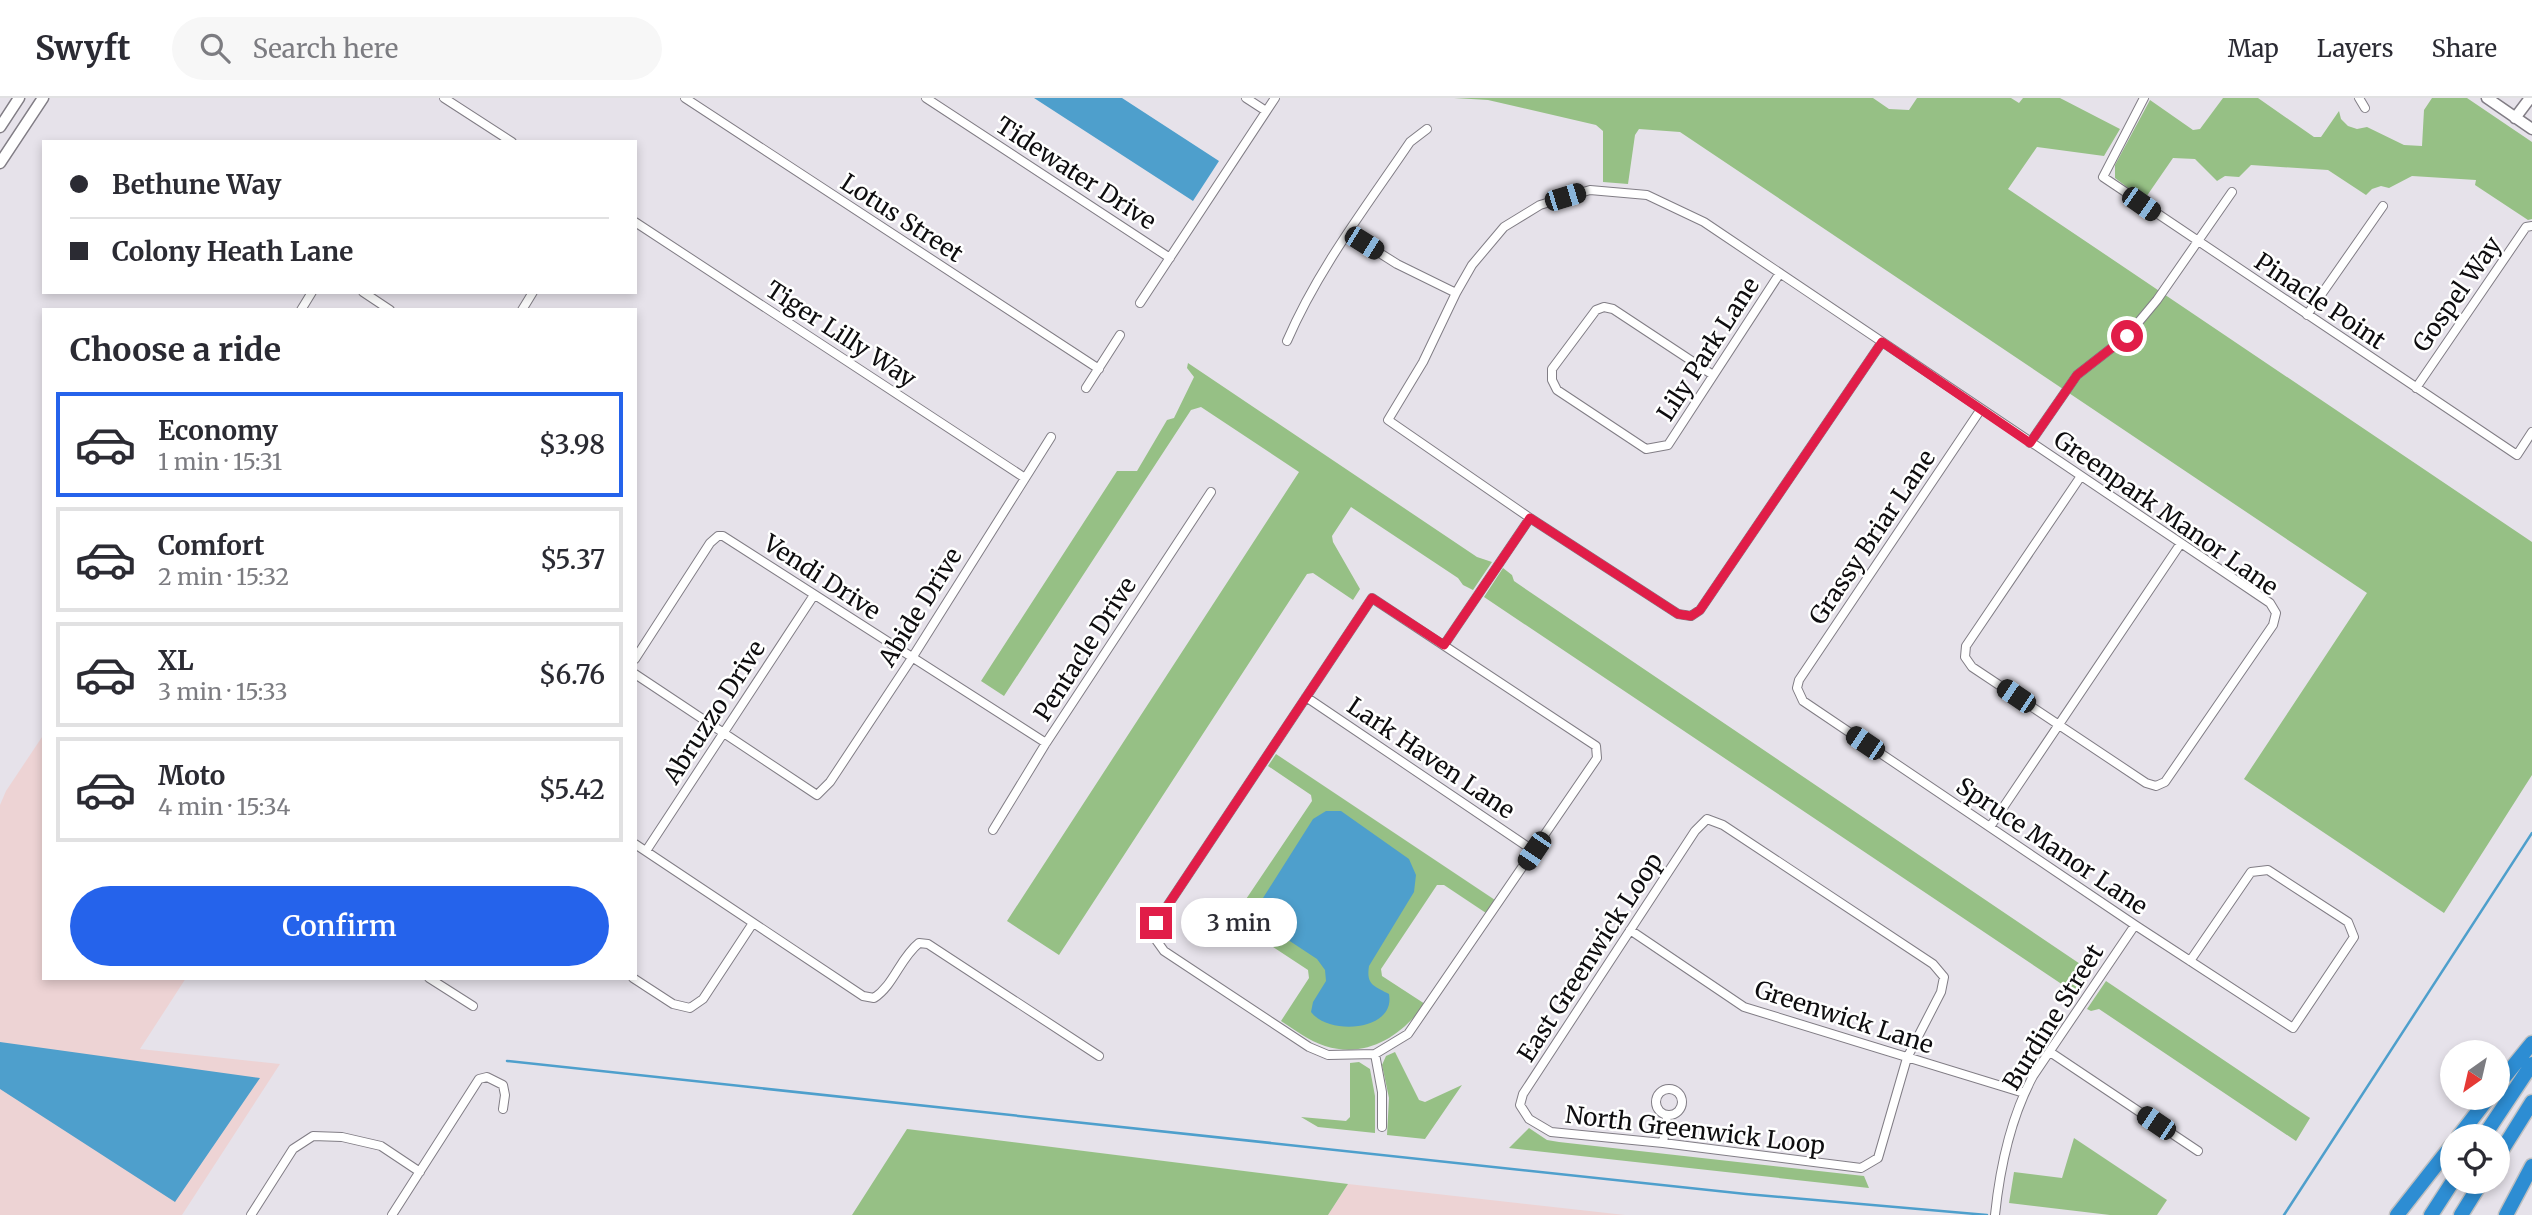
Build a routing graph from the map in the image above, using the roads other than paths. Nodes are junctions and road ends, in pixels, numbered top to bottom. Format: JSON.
{"nodes":[{"id":1,"x":43,"y":98,"type":"edge"},
{"id":2,"x":444,"y":98,"type":"edge"},
{"id":3,"x":685,"y":98,"type":"edge"},
{"id":4,"x":926,"y":98,"type":"edge"},
{"id":5,"x":1246,"y":98,"type":"edge"},
{"id":6,"x":1275,"y":98,"type":"edge"},
{"id":7,"x":2144,"y":98,"type":"edge"},
{"id":8,"x":2359,"y":98,"type":"edge"},
{"id":9,"x":2487,"y":98,"type":"edge"},
{"id":10,"x":2531,"y":98,"type":"edge"},
{"id":11,"x":19,"y":99,"type":"edge"},
{"id":12,"x":2365,"y":108,"type":"dead end"},
{"id":13,"x":36,"y":109,"type":"junction"},
{"id":14,"x":1266,"y":111,"type":"junction"},
{"id":15,"x":2515,"y":118,"type":"junction"},
{"id":16,"x":0,"y":127,"type":"edge"},
{"id":17,"x":1427,"y":129,"type":"dead end"},
{"id":18,"x":2532,"y":129,"type":"edge"},
{"id":19,"x":509,"y":140,"type":"edge"},
{"id":20,"x":0,"y":163,"type":"edge"},
{"id":21,"x":2232,"y":192,"type":"dead end"},
{"id":22,"x":2383,"y":206,"type":"dead end"},
{"id":23,"x":637,"y":223,"type":"edge"},
{"id":24,"x":2532,"y":226,"type":"edge"},
{"id":25,"x":1348,"y":233,"type":"junction"},
{"id":26,"x":2198,"y":243,"type":"junction"},
{"id":27,"x":1170,"y":258,"type":"junction"},
{"id":28,"x":1780,"y":274,"type":"junction"},
{"id":29,"x":1456,"y":293,"type":"junction"},
{"id":30,"x":366,"y":294,"type":"edge"},
{"id":31,"x":1140,"y":303,"type":"dead end"},
{"id":32,"x":387,"y":308,"type":"edge"},
{"id":33,"x":2307,"y":315,"type":"junction"},
{"id":34,"x":1120,"y":335,"type":"dead end"},
{"id":35,"x":1287,"y":341,"type":"dead end"},
{"id":36,"x":1882,"y":342,"type":"junction"},
{"id":37,"x":1098,"y":369,"type":"junction"},
{"id":38,"x":1713,"y":375,"type":"junction"},
{"id":39,"x":1086,"y":388,"type":"dead end"},
{"id":40,"x":2416,"y":388,"type":"junction"},
{"id":41,"x":1981,"y":408,"type":"junction"},
{"id":42,"x":2532,"y":432,"type":"edge"},
{"id":43,"x":1051,"y":437,"type":"dead end"},
{"id":44,"x":2030,"y":443,"type":"junction"},
{"id":45,"x":2081,"y":476,"type":"junction"},
{"id":46,"x":1025,"y":478,"type":"junction"},
{"id":47,"x":1211,"y":492,"type":"dead end"},
{"id":48,"x":1530,"y":518,"type":"junction"},
{"id":49,"x":2182,"y":543,"type":"junction"},
{"id":50,"x":814,"y":595,"type":"junction"},
{"id":51,"x":1444,"y":645,"type":"junction"},
{"id":52,"x":637,"y":656,"type":"edge"},
{"id":53,"x":912,"y":658,"type":"junction"},
{"id":54,"x":637,"y":675,"type":"edge"},
{"id":55,"x":1797,"y":688,"type":"joint"},
{"id":56,"x":1306,"y":697,"type":"junction"},
{"id":57,"x":2059,"y":725,"type":"junction"},
{"id":58,"x":722,"y":734,"type":"junction"},
{"id":59,"x":1046,"y":743,"type":"junction"},
{"id":60,"x":1990,"y":827,"type":"junction"},
{"id":61,"x":993,"y":830,"type":"dead end"},
{"id":62,"x":637,"y":845,"type":"edge"},
{"id":63,"x":646,"y":851,"type":"junction"},
{"id":64,"x":1534,"y":851,"type":"junction"},
{"id":65,"x":753,"y":923,"type":"junction"},
{"id":66,"x":2135,"y":925,"type":"junction"},
{"id":67,"x":1630,"y":930,"type":"junction"},
{"id":68,"x":2190,"y":961,"type":"junction"},
{"id":69,"x":432,"y":980,"type":"edge"},
{"id":70,"x":636,"y":980,"type":"edge"},
{"id":71,"x":473,"y":1006,"type":"dead end"},
{"id":72,"x":2532,"y":1043,"type":"edge"},
{"id":73,"x":2050,"y":1052,"type":"junction"},
{"id":74,"x":1375,"y":1054,"type":"junction"},
{"id":75,"x":1099,"y":1056,"type":"dead end"},
{"id":76,"x":1908,"y":1058,"type":"junction"},
{"id":77,"x":2532,"y":1065,"type":"edge"},
{"id":78,"x":2510,"y":1070,"type":"edge"},
{"id":79,"x":2024,"y":1093,"type":"junction"},
{"id":80,"x":2532,"y":1102,"type":"edge"},
{"id":81,"x":503,"y":1109,"type":"dead end"},
{"id":82,"x":1667,"y":1116,"type":"dead end"},
{"id":83,"x":1529,"y":1119,"type":"joint"},
{"id":84,"x":2492,"y":1124,"type":"edge"},
{"id":85,"x":1382,"y":1127,"type":"dead end"},
{"id":86,"x":2510,"y":1137,"type":"edge"},
{"id":87,"x":1663,"y":1143,"type":"junction"},
{"id":88,"x":2199,"y":1152,"type":"dead end"},
{"id":89,"x":2440,"y":1159,"type":"edge"},
{"id":90,"x":2532,"y":1166,"type":"edge"},
{"id":91,"x":420,"y":1171,"type":"junction"},
{"id":92,"x":2445,"y":1194,"type":"edge"},
{"id":93,"x":2474,"y":1194,"type":"edge"},
{"id":94,"x":1995,"y":1211,"type":"edge"},
{"id":95,"x":251,"y":1215,"type":"edge"},
{"id":96,"x":392,"y":1215,"type":"edge"},
{"id":97,"x":2397,"y":1215,"type":"edge"},
{"id":98,"x":2431,"y":1215,"type":"edge"},
{"id":99,"x":2461,"y":1215,"type":"edge"},
{"id":100,"x":2506,"y":1215,"type":"edge"}],
"edges":[{"from":1,"to":13,"type":"main road"},
{"from":2,"to":19,"type":"street"},
{"from":3,"to":37,"type":"street","name":"Lotus Street"},
{"from":4,"to":27,"type":"street","name":"Tidewater Drive"},
{"from":5,"to":14,"type":"street"},
{"from":6,"to":14,"type":"street"},
{"from":7,"to":26,"type":"street","name":"Pinacle Point"},
{"from":8,"to":12,"type":"street"},
{"from":9,"to":15,"type":"main road"},
{"from":10,"to":15,"type":"main road"},
{"from":11,"to":13,"type":"main road"},
{"from":11,"to":16,"type":"main road"},
{"from":13,"to":20,"type":"main road"},
{"from":14,"to":27,"type":"street"},
{"from":15,"to":18,"type":"main road"},
{"from":17,"to":25,"type":"street"},
{"from":21,"to":26,"type":"street"},
{"from":22,"to":33,"type":"street"},
{"from":23,"to":46,"type":"street","name":"Tiger Lilly Way"},
{"from":24,"to":40,"type":"street","name":"Gospel Way"},
{"from":25,"to":29,"type":"street"},
{"from":25,"to":35,"type":"street"},
{"from":26,"to":33,"type":"street","name":"Pinacle Point"},
{"from":26,"to":44,"type":"street"},
{"from":27,"to":31,"type":"street"},
{"from":28,"to":29,"type":"street","name":"Greenpark Manor Lane"},
{"from":28,"to":36,"type":"street","name":"Greenpark Manor Lane"},
{"from":28,"to":38,"type":"street","name":"Lily Park Lane"},
{"from":29,"to":48,"type":"street","name":"Greenpark Manor Lane"},
{"from":30,"to":32,"type":"street"},
{"from":33,"to":40,"type":"street","name":"Pinacle Point"},
{"from":34,"to":37,"type":"street"},
{"from":36,"to":41,"type":"street","name":"Greenpark Manor Lane"},
{"from":36,"to":48,"type":"street"},
{"from":37,"to":39,"type":"street"},
{"from":38,"to":38,"type":"street","name":"Lily Park Lane"},
{"from":40,"to":42,"type":"street","name":"Pinacle Point"},
{"from":41,"to":44,"type":"street","name":"Greenpark Manor Lane"},
{"from":41,"to":55,"type":"street","name":"Grassy Briar Lane"},
{"from":43,"to":46,"type":"street","name":"Abide Drive"},
{"from":44,"to":45,"type":"street","name":"Greenpark Manor Lane"},
{"from":45,"to":49,"type":"street","name":"Greenpark Manor Lane"},
{"from":45,"to":57,"type":"street"},
{"from":46,"to":53,"type":"street","name":"Abide Drive"},
{"from":47,"to":59,"type":"street","name":"Pentacle Drive"},
{"from":48,"to":51,"type":"street"},
{"from":49,"to":57,"type":"street"},
{"from":49,"to":57,"type":"street","name":"Greenpark Manor Lane"},
{"from":50,"to":52,"type":"street","name":"Vendi Drive"},
{"from":50,"to":53,"type":"street","name":"Vendi Drive"},
{"from":50,"to":58,"type":"street","name":"Abruzzo Drive"},
{"from":51,"to":56,"type":"street"},
{"from":51,"to":64,"type":"street"},
{"from":53,"to":58,"type":"street","name":"Abide Drive"},
{"from":53,"to":59,"type":"street","name":"Vendi Drive"},
{"from":54,"to":58,"type":"street"},
{"from":55,"to":60,"type":"street","name":"Spruce Manor Lane"},
{"from":56,"to":64,"type":"street","name":"Lark Haven Lane"},
{"from":56,"to":74,"type":"street"},
{"from":57,"to":60,"type":"street"},
{"from":58,"to":63,"type":"street","name":"Abruzzo Drive"},
{"from":59,"to":61,"type":"street","name":"Pentacle Drive"},
{"from":60,"to":66,"type":"street","name":"Spruce Manor Lane"},
{"from":62,"to":63,"type":"street"},
{"from":63,"to":65,"type":"street"},
{"from":64,"to":74,"type":"street"},
{"from":65,"to":70,"type":"street"},
{"from":65,"to":75,"type":"street"},
{"from":66,"to":68,"type":"street","name":"Spruce Manor Lane"},
{"from":66,"to":73,"type":"street","name":"Burdine Street"},
{"from":67,"to":76,"type":"street","name":"Greenwick Lane"},
{"from":67,"to":76,"type":"street","name":"East Greenwick Loop"},
{"from":67,"to":83,"type":"street","name":"East Greenwick Loop"},
{"from":68,"to":68,"type":"street","name":"Spruce Manor Lane"},
{"from":69,"to":71,"type":"street"},
{"from":72,"to":78,"type":"highway"},
{"from":73,"to":79,"type":"street","name":"Burdine Street"},
{"from":73,"to":88,"type":"street"},
{"from":74,"to":85,"type":"street"},
{"from":76,"to":79,"type":"street","name":"Greenwick Lane"},
{"from":76,"to":87,"type":"street","name":"North Greenwick Loop"},
{"from":77,"to":84,"type":"highway"},
{"from":79,"to":94,"type":"street","name":"Burdine Street"},
{"from":80,"to":86,"type":"highway"},
{"from":81,"to":91,"type":"street"},
{"from":82,"to":87,"type":"street"},
{"from":83,"to":87,"type":"street","name":"North Greenwick Loop"},
{"from":89,"to":97,"type":"highway"},
{"from":90,"to":100,"type":"highway"},
{"from":91,"to":95,"type":"street"},
{"from":91,"to":96,"type":"street"},
{"from":92,"to":98,"type":"highway"},
{"from":93,"to":99,"type":"highway"}]}
